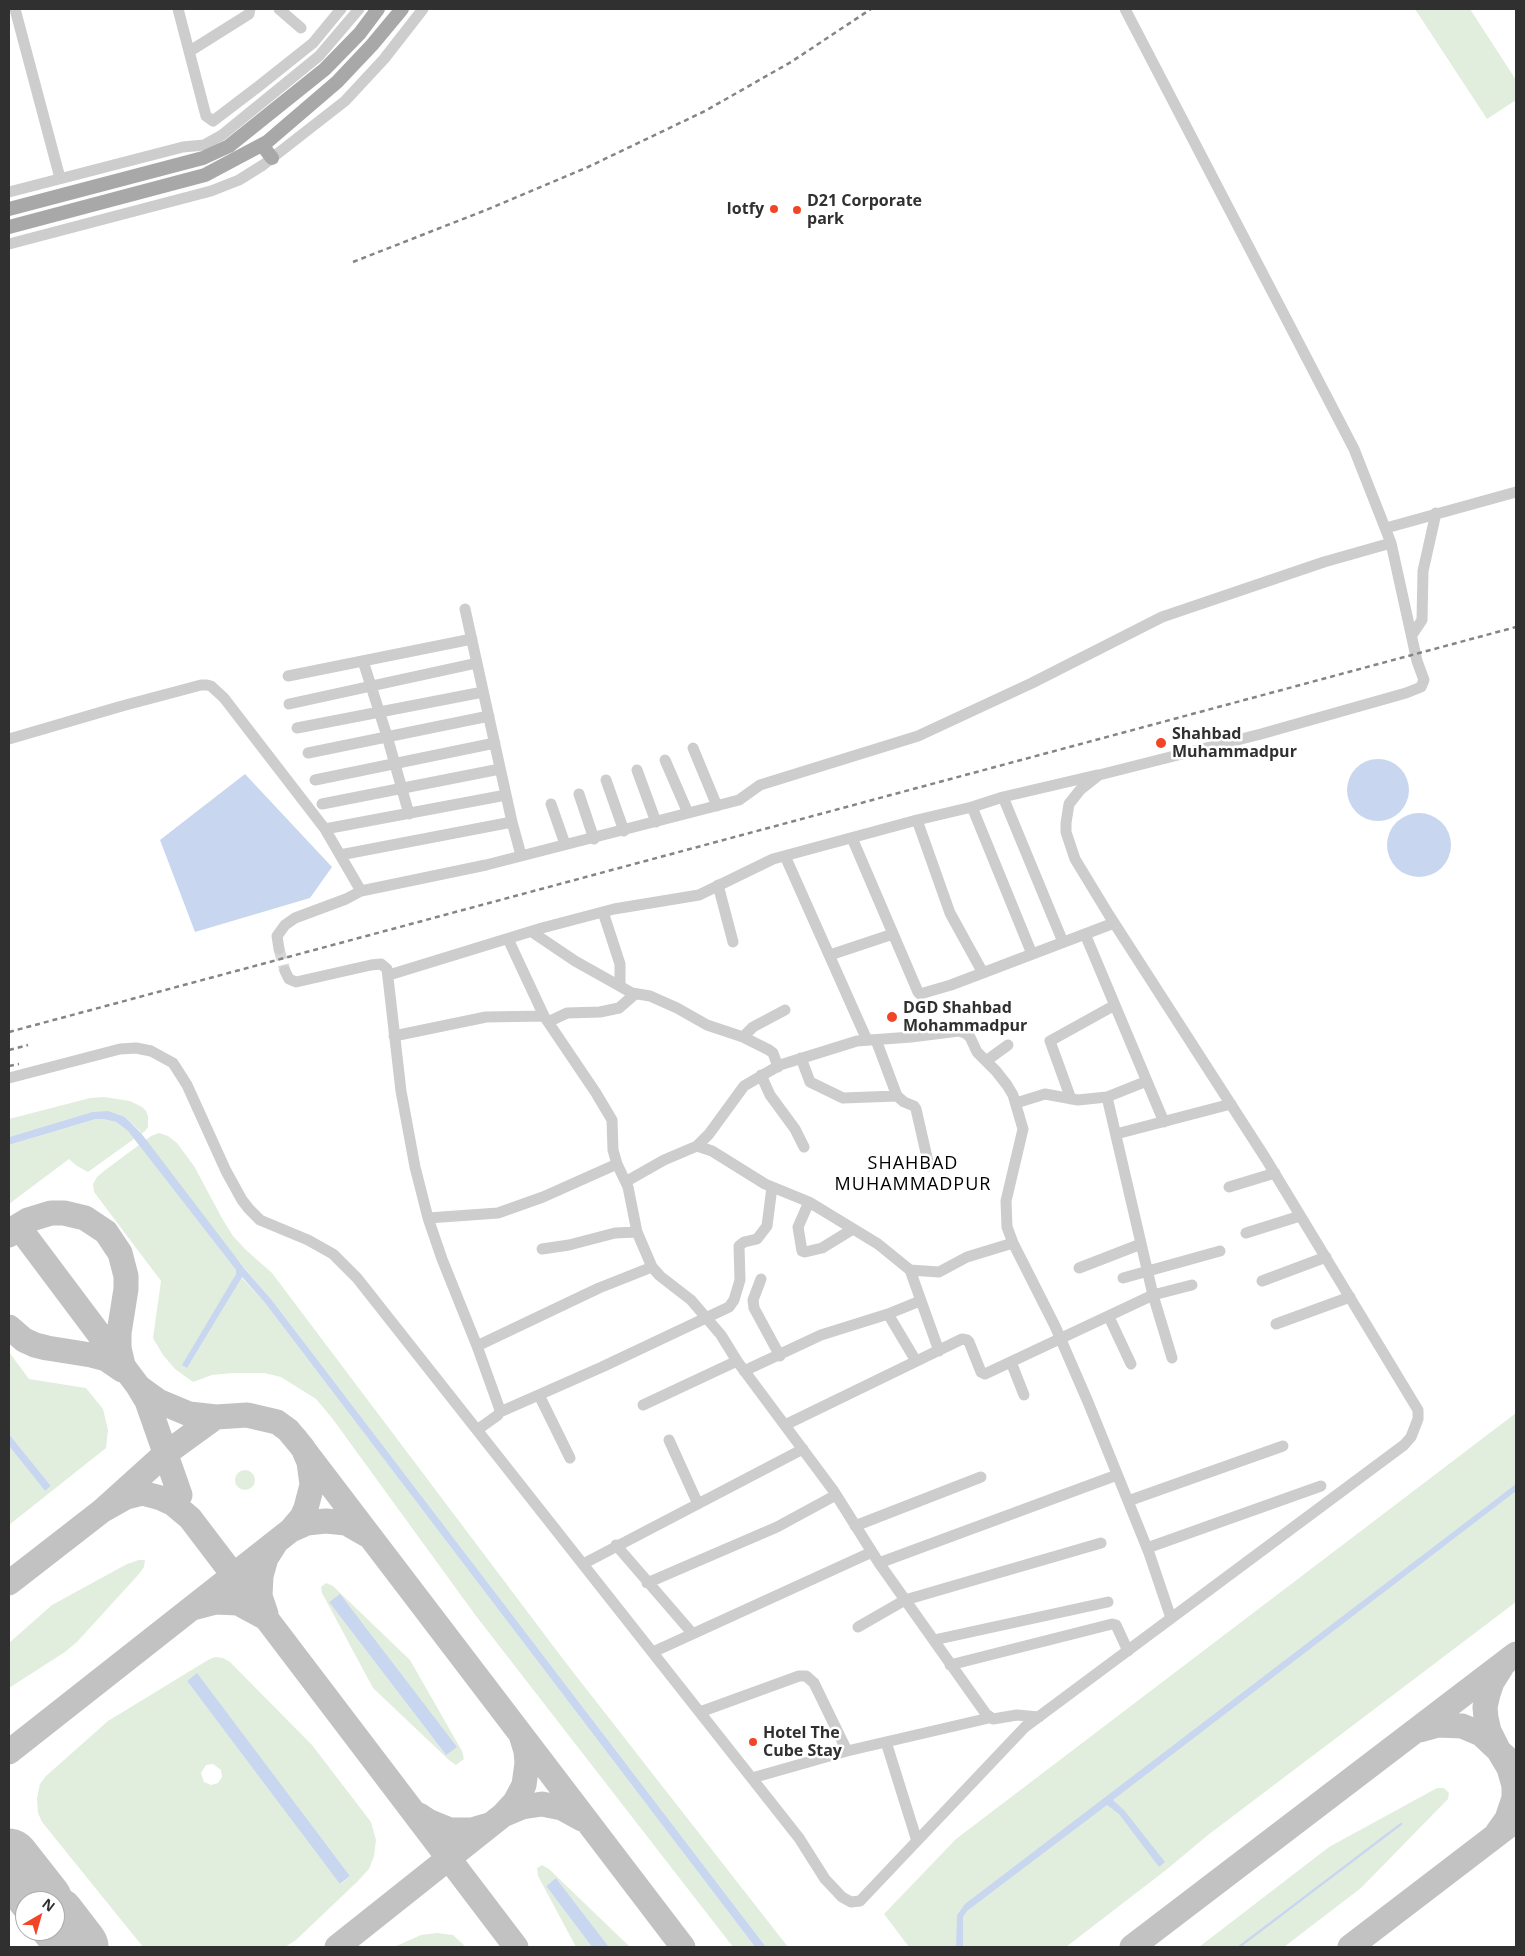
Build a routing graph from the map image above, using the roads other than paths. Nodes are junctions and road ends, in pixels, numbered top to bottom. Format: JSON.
{"nodes":[{"id":1,"x":15,"y":9,"type":"edge"},
{"id":2,"x":178,"y":9,"type":"edge"},
{"id":3,"x":280,"y":9,"type":"edge"},
{"id":4,"x":341,"y":9,"type":"edge"},
{"id":5,"x":359,"y":9,"type":"edge"},
{"id":6,"x":378,"y":9,"type":"edge"},
{"id":7,"x":402,"y":9,"type":"edge"},
{"id":8,"x":423,"y":9,"type":"edge"},
{"id":9,"x":1125,"y":9,"type":"edge"},
{"id":10,"x":251,"y":11,"type":"edge"},
{"id":11,"x":301,"y":28,"type":"dead end"},
{"id":12,"x":190,"y":51,"type":"junction"},
{"id":13,"x":213,"y":121,"type":"junction"},
{"id":14,"x":225,"y":140,"type":"junction"},
{"id":15,"x":262,"y":145,"type":"junction"},
{"id":16,"x":272,"y":158,"type":"junction"},
{"id":17,"x":60,"y":178,"type":"junction"},
{"id":18,"x":9,"y":192,"type":"edge"},
{"id":19,"x":9,"y":210,"type":"edge"},
{"id":20,"x":9,"y":227,"type":"edge"},
{"id":21,"x":9,"y":244,"type":"edge"},
{"id":22,"x":1516,"y":492,"type":"edge"},
{"id":23,"x":1436,"y":513,"type":"junction"},
{"id":24,"x":1386,"y":528,"type":"junction"},
{"id":25,"x":1391,"y":543,"type":"junction"},
{"id":26,"x":465,"y":610,"type":"dead end"},
{"id":27,"x":1412,"y":635,"type":"junction"},
{"id":28,"x":472,"y":639,"type":"junction"},
{"id":29,"x":363,"y":661,"type":"junction"},
{"id":30,"x":477,"y":663,"type":"junction"},
{"id":31,"x":288,"y":676,"type":"dead end"},
{"id":32,"x":370,"y":685,"type":"junction"},
{"id":33,"x":483,"y":692,"type":"junction"},
{"id":34,"x":289,"y":704,"type":"dead end"},
{"id":35,"x":379,"y":711,"type":"junction"},
{"id":36,"x":489,"y":716,"type":"junction"},
{"id":37,"x":297,"y":728,"type":"dead end"},
{"id":38,"x":387,"y":736,"type":"junction"},
{"id":39,"x":9,"y":739,"type":"edge"},
{"id":40,"x":495,"y":743,"type":"junction"},
{"id":41,"x":693,"y":748,"type":"dead end"},
{"id":42,"x":308,"y":753,"type":"dead end"},
{"id":43,"x":666,"y":760,"type":"dead end"},
{"id":44,"x":395,"y":764,"type":"junction"},
{"id":45,"x":500,"y":769,"type":"junction"},
{"id":46,"x":637,"y":770,"type":"dead end"},
{"id":47,"x":1099,"y":775,"type":"junction"},
{"id":48,"x":315,"y":780,"type":"dead end"},
{"id":49,"x":606,"y":780,"type":"dead end"},
{"id":50,"x":402,"y":789,"type":"junction"},
{"id":51,"x":579,"y":794,"type":"dead end"},
{"id":52,"x":506,"y":795,"type":"junction"},
{"id":53,"x":1003,"y":796,"type":"junction"},
{"id":54,"x":322,"y":804,"type":"dead end"},
{"id":55,"x":551,"y":804,"type":"dead end"},
{"id":56,"x":716,"y":806,"type":"junction"},
{"id":57,"x":972,"y":807,"type":"junction"},
{"id":58,"x":410,"y":814,"type":"junction"},
{"id":59,"x":688,"y":814,"type":"junction"},
{"id":60,"x":917,"y":820,"type":"junction"},
{"id":61,"x":512,"y":822,"type":"junction"},
{"id":62,"x":656,"y":822,"type":"junction"},
{"id":63,"x":325,"y":829,"type":"junction"},
{"id":64,"x":624,"y":830,"type":"junction"},
{"id":65,"x":852,"y":838,"type":"junction"},
{"id":66,"x":594,"y":839,"type":"junction"},
{"id":67,"x":565,"y":844,"type":"junction"},
{"id":68,"x":528,"y":854,"type":"junction"},
{"id":69,"x":340,"y":856,"type":"junction"},
{"id":70,"x":785,"y":856,"type":"junction"},
{"id":71,"x":718,"y":885,"type":"junction"},
{"id":72,"x":361,"y":891,"type":"junction"},
{"id":73,"x":603,"y":912,"type":"junction"},
{"id":74,"x":1114,"y":923,"type":"junction"},
{"id":75,"x":532,"y":932,"type":"junction"},
{"id":76,"x":893,"y":934,"type":"junction"},
{"id":77,"x":1085,"y":934,"type":"junction"},
{"id":78,"x":508,"y":939,"type":"junction"},
{"id":79,"x":734,"y":942,"type":"dead end"},
{"id":80,"x":1063,"y":942,"type":"junction"},
{"id":81,"x":278,"y":949,"type":"tunnel mouth"},
{"id":82,"x":1032,"y":954,"type":"junction"},
{"id":83,"x":830,"y":955,"type":"junction"},
{"id":84,"x":285,"y":971,"type":"dead end"},
{"id":85,"x":983,"y":973,"type":"junction"},
{"id":86,"x":389,"y":975,"type":"junction"},
{"id":87,"x":620,"y":986,"type":"junction"},
{"id":88,"x":634,"y":994,"type":"junction"},
{"id":89,"x":1115,"y":1005,"type":"junction"},
{"id":90,"x":785,"y":1010,"type":"dead end"},
{"id":91,"x":546,"y":1019,"type":"junction"},
{"id":92,"x":394,"y":1036,"type":"junction"},
{"id":93,"x":743,"y":1037,"type":"junction"},
{"id":94,"x":872,"y":1040,"type":"junction"},
{"id":95,"x":1008,"y":1045,"type":"dead end"},
{"id":96,"x":801,"y":1058,"type":"junction"},
{"id":97,"x":986,"y":1061,"type":"junction"},
{"id":98,"x":778,"y":1066,"type":"junction"},
{"id":99,"x":761,"y":1075,"type":"junction"},
{"id":100,"x":9,"y":1078,"type":"edge"},
{"id":101,"x":1147,"y":1081,"type":"junction"},
{"id":102,"x":897,"y":1096,"type":"junction"},
{"id":103,"x":1107,"y":1097,"type":"junction"},
{"id":104,"x":1071,"y":1099,"type":"junction"},
{"id":105,"x":1016,"y":1103,"type":"junction"},
{"id":106,"x":1231,"y":1104,"type":"junction"},
{"id":107,"x":1164,"y":1122,"type":"junction"},
{"id":108,"x":1116,"y":1134,"type":"junction"},
{"id":109,"x":697,"y":1146,"type":"junction"},
{"id":110,"x":804,"y":1147,"type":"dead end"},
{"id":111,"x":617,"y":1164,"type":"junction"},
{"id":112,"x":929,"y":1166,"type":"dead end"},
{"id":113,"x":1275,"y":1173,"type":"junction"},
{"id":114,"x":627,"y":1181,"type":"junction"},
{"id":115,"x":1229,"y":1186,"type":"dead end"},
{"id":116,"x":772,"y":1187,"type":"junction"},
{"id":117,"x":809,"y":1202,"type":"junction"},
{"id":118,"x":1300,"y":1216,"type":"junction"},
{"id":119,"x":428,"y":1218,"type":"junction"},
{"id":120,"x":853,"y":1230,"type":"junction"},
{"id":121,"x":637,"y":1232,"type":"junction"},
{"id":122,"x":1246,"y":1233,"type":"dead end"},
{"id":123,"x":1013,"y":1243,"type":"junction"},
{"id":124,"x":1140,"y":1244,"type":"junction"},
{"id":125,"x":542,"y":1249,"type":"dead end"},
{"id":126,"x":1220,"y":1251,"type":"dead end"},
{"id":127,"x":1326,"y":1257,"type":"junction"},
{"id":128,"x":652,"y":1267,"type":"junction"},
{"id":129,"x":1079,"y":1268,"type":"dead end"},
{"id":130,"x":910,"y":1270,"type":"junction"},
{"id":131,"x":1147,"y":1271,"type":"junction"},
{"id":132,"x":1123,"y":1278,"type":"dead end"},
{"id":133,"x":760,"y":1279,"type":"dead end"},
{"id":134,"x":1262,"y":1281,"type":"dead end"},
{"id":135,"x":1192,"y":1285,"type":"dead end"},
{"id":136,"x":1153,"y":1296,"type":"junction"},
{"id":137,"x":1350,"y":1296,"type":"junction"},
{"id":138,"x":920,"y":1301,"type":"junction"},
{"id":139,"x":888,"y":1314,"type":"junction"},
{"id":140,"x":706,"y":1316,"type":"junction"},
{"id":141,"x":1109,"y":1317,"type":"junction"},
{"id":142,"x":1276,"y":1324,"type":"dead end"},
{"id":143,"x":1061,"y":1340,"type":"junction"},
{"id":144,"x":478,"y":1346,"type":"junction"},
{"id":145,"x":940,"y":1351,"type":"junction"},
{"id":146,"x":780,"y":1356,"type":"junction"},
{"id":147,"x":1172,"y":1358,"type":"dead end"},
{"id":148,"x":737,"y":1361,"type":"junction"},
{"id":149,"x":916,"y":1361,"type":"junction"},
{"id":150,"x":1011,"y":1362,"type":"junction"},
{"id":151,"x":1131,"y":1364,"type":"dead end"},
{"id":152,"x":744,"y":1371,"type":"junction"},
{"id":153,"x":539,"y":1395,"type":"junction"},
{"id":154,"x":1024,"y":1395,"type":"dead end"},
{"id":155,"x":643,"y":1405,"type":"dead end"},
{"id":156,"x":500,"y":1412,"type":"junction"},
{"id":157,"x":785,"y":1425,"type":"junction"},
{"id":158,"x":477,"y":1430,"type":"junction"},
{"id":159,"x":669,"y":1440,"type":"dead end"},
{"id":160,"x":1283,"y":1446,"type":"dead end"},
{"id":161,"x":803,"y":1449,"type":"junction"},
{"id":162,"x":570,"y":1458,"type":"dead end"},
{"id":163,"x":1117,"y":1475,"type":"junction"},
{"id":164,"x":981,"y":1477,"type":"dead end"},
{"id":165,"x":1321,"y":1486,"type":"dead end"},
{"id":166,"x":836,"y":1495,"type":"junction"},
{"id":167,"x":1128,"y":1501,"type":"junction"},
{"id":168,"x":698,"y":1504,"type":"junction"},
{"id":169,"x":855,"y":1526,"type":"junction"},
{"id":170,"x":1101,"y":1543,"type":"dead end"},
{"id":171,"x":616,"y":1545,"type":"junction"},
{"id":172,"x":1147,"y":1548,"type":"junction"},
{"id":173,"x":872,"y":1552,"type":"junction"},
{"id":174,"x":879,"y":1562,"type":"junction"},
{"id":175,"x":583,"y":1564,"type":"junction"},
{"id":176,"x":647,"y":1583,"type":"junction"},
{"id":177,"x":905,"y":1600,"type":"junction"},
{"id":178,"x":1108,"y":1602,"type":"dead end"},
{"id":179,"x":1171,"y":1618,"type":"junction"},
{"id":180,"x":858,"y":1627,"type":"dead end"},
{"id":181,"x":692,"y":1634,"type":"junction"},
{"id":182,"x":934,"y":1640,"type":"junction"},
{"id":183,"x":1128,"y":1651,"type":"junction"},
{"id":184,"x":653,"y":1652,"type":"junction"},
{"id":185,"x":950,"y":1665,"type":"junction"},
{"id":186,"x":700,"y":1712,"type":"junction"},
{"id":187,"x":1039,"y":1717,"type":"junction"},
{"id":188,"x":990,"y":1718,"type":"junction"},
{"id":189,"x":886,"y":1742,"type":"junction"},
{"id":190,"x":848,"y":1751,"type":"junction"},
{"id":191,"x":752,"y":1778,"type":"junction"},
{"id":192,"x":917,"y":1840,"type":"junction"}],
"edges":[{"from":1,"to":17,"type":"street"},
{"from":2,"to":12,"type":"street"},
{"from":3,"to":11,"type":"street"},
{"from":4,"to":13,"type":"street"},
{"from":5,"to":14,"type":"street"},
{"from":6,"to":14,"type":"main road"},
{"from":7,"to":15,"type":"main road"},
{"from":8,"to":16,"type":"street"},
{"from":9,"to":24,"type":"street"},
{"from":10,"to":12,"type":"street"},
{"from":12,"to":13,"type":"street"},
{"from":13,"to":14,"type":"street"},
{"from":14,"to":17,"type":"street"},
{"from":14,"to":19,"type":"main road"},
{"from":15,"to":16,"type":"main road"},
{"from":15,"to":20,"type":"main road"},
{"from":16,"to":21,"type":"street"},
{"from":17,"to":18,"type":"street"},
{"from":22,"to":23,"type":"street"},
{"from":23,"to":24,"type":"street"},
{"from":23,"to":27,"type":"street"},
{"from":24,"to":25,"type":"street"},
{"from":25,"to":27,"type":"street"},
{"from":25,"to":56,"type":"street"},
{"from":26,"to":28,"type":"street"},
{"from":27,"to":47,"type":"street"},
{"from":28,"to":29,"type":"street"},
{"from":28,"to":30,"type":"street"},
{"from":29,"to":31,"type":"street"},
{"from":29,"to":32,"type":"street"},
{"from":30,"to":32,"type":"street"},
{"from":30,"to":33,"type":"street"},
{"from":32,"to":34,"type":"street"},
{"from":32,"to":35,"type":"street"},
{"from":33,"to":35,"type":"street"},
{"from":33,"to":36,"type":"street"},
{"from":35,"to":37,"type":"street"},
{"from":35,"to":38,"type":"street"},
{"from":36,"to":38,"type":"street"},
{"from":36,"to":40,"type":"street"},
{"from":38,"to":42,"type":"street"},
{"from":38,"to":44,"type":"street"},
{"from":39,"to":63,"type":"street"},
{"from":40,"to":44,"type":"street"},
{"from":40,"to":45,"type":"street"},
{"from":41,"to":56,"type":"street"},
{"from":43,"to":59,"type":"street"},
{"from":44,"to":48,"type":"street"},
{"from":44,"to":50,"type":"street"},
{"from":45,"to":50,"type":"street"},
{"from":45,"to":52,"type":"street"},
{"from":46,"to":62,"type":"street"},
{"from":47,"to":53,"type":"street"},
{"from":47,"to":74,"type":"street"},
{"from":49,"to":64,"type":"street"},
{"from":50,"to":54,"type":"street"},
{"from":50,"to":58,"type":"street"},
{"from":51,"to":66,"type":"street"},
{"from":52,"to":58,"type":"street"},
{"from":52,"to":61,"type":"street"},
{"from":53,"to":57,"type":"street"},
{"from":53,"to":80,"type":"street"},
{"from":55,"to":67,"type":"street"},
{"from":56,"to":59,"type":"street"},
{"from":57,"to":60,"type":"street"},
{"from":57,"to":82,"type":"street"},
{"from":58,"to":63,"type":"street"},
{"from":59,"to":62,"type":"street"},
{"from":60,"to":65,"type":"street"},
{"from":60,"to":85,"type":"street"},
{"from":61,"to":68,"type":"street"},
{"from":61,"to":69,"type":"street"},
{"from":62,"to":64,"type":"street"},
{"from":63,"to":69,"type":"street"},
{"from":64,"to":66,"type":"street"},
{"from":65,"to":70,"type":"street"},
{"from":65,"to":76,"type":"street"},
{"from":66,"to":67,"type":"street"},
{"from":67,"to":68,"type":"street"},
{"from":68,"to":72,"type":"street"},
{"from":69,"to":72,"type":"street"},
{"from":70,"to":71,"type":"street"},
{"from":70,"to":83,"type":"street"},
{"from":71,"to":73,"type":"street"},
{"from":71,"to":79,"type":"street"},
{"from":72,"to":81,"type":"street"},
{"from":73,"to":75,"type":"street"},
{"from":73,"to":87,"type":"street"},
{"from":74,"to":77,"type":"street"},
{"from":74,"to":106,"type":"street"},
{"from":75,"to":78,"type":"street"},
{"from":75,"to":87,"type":"street"},
{"from":76,"to":83,"type":"street"},
{"from":76,"to":85,"type":"street"},
{"from":77,"to":80,"type":"street"},
{"from":77,"to":89,"type":"street"},
{"from":78,"to":86,"type":"street"},
{"from":78,"to":91,"type":"street"},
{"from":80,"to":82,"type":"street"},
{"from":82,"to":85,"type":"street"},
{"from":83,"to":94,"type":"street"},
{"from":84,"to":86,"type":"street"},
{"from":86,"to":92,"type":"street"},
{"from":87,"to":88,"type":"street"},
{"from":88,"to":91,"type":"street"},
{"from":88,"to":93,"type":"street"},
{"from":89,"to":101,"type":"street"},
{"from":89,"to":104,"type":"street"},
{"from":90,"to":93,"type":"street"},
{"from":91,"to":92,"type":"street"},
{"from":91,"to":111,"type":"street"},
{"from":92,"to":119,"type":"street"},
{"from":93,"to":98,"type":"street"},
{"from":94,"to":96,"type":"street"},
{"from":94,"to":97,"type":"street"},
{"from":94,"to":102,"type":"street"},
{"from":95,"to":97,"type":"street"},
{"from":96,"to":98,"type":"street"},
{"from":96,"to":102,"type":"street"},
{"from":97,"to":105,"type":"street"},
{"from":98,"to":99,"type":"street"},
{"from":99,"to":109,"type":"street"},
{"from":99,"to":110,"type":"street"},
{"from":100,"to":158,"type":"street"},
{"from":101,"to":103,"type":"street"},
{"from":101,"to":107,"type":"street"},
{"from":102,"to":112,"type":"street"},
{"from":103,"to":104,"type":"street"},
{"from":103,"to":108,"type":"street"},
{"from":104,"to":105,"type":"street"},
{"from":105,"to":123,"type":"street"},
{"from":106,"to":107,"type":"street"},
{"from":106,"to":113,"type":"street"},
{"from":107,"to":108,"type":"street"},
{"from":108,"to":124,"type":"street"},
{"from":109,"to":114,"type":"street"},
{"from":109,"to":116,"type":"street"},
{"from":111,"to":114,"type":"street"},
{"from":111,"to":119,"type":"street"},
{"from":113,"to":115,"type":"street"},
{"from":113,"to":118,"type":"street"},
{"from":114,"to":121,"type":"street"},
{"from":116,"to":117,"type":"street"},
{"from":116,"to":140,"type":"street"},
{"from":117,"to":120,"type":"street"},
{"from":117,"to":120,"type":"street"},
{"from":118,"to":122,"type":"street"},
{"from":118,"to":127,"type":"street"},
{"from":119,"to":144,"type":"street"},
{"from":120,"to":130,"type":"street"},
{"from":121,"to":125,"type":"street"},
{"from":121,"to":128,"type":"street"},
{"from":123,"to":130,"type":"street"},
{"from":123,"to":143,"type":"street"},
{"from":124,"to":129,"type":"street"},
{"from":124,"to":131,"type":"street"},
{"from":126,"to":131,"type":"street"},
{"from":127,"to":134,"type":"street"},
{"from":127,"to":137,"type":"street"},
{"from":128,"to":140,"type":"street"},
{"from":128,"to":144,"type":"street"},
{"from":130,"to":138,"type":"street"},
{"from":131,"to":132,"type":"street"},
{"from":131,"to":136,"type":"street"},
{"from":133,"to":146,"type":"street"},
{"from":135,"to":136,"type":"street"},
{"from":136,"to":141,"type":"street"},
{"from":136,"to":147,"type":"street"},
{"from":137,"to":142,"type":"street"},
{"from":137,"to":179,"type":"street"},
{"from":138,"to":139,"type":"street"},
{"from":138,"to":145,"type":"street"},
{"from":139,"to":146,"type":"street"},
{"from":139,"to":149,"type":"street"},
{"from":140,"to":148,"type":"street"},
{"from":140,"to":153,"type":"street"},
{"from":141,"to":143,"type":"street"},
{"from":141,"to":151,"type":"street"},
{"from":143,"to":150,"type":"street"},
{"from":143,"to":163,"type":"street"},
{"from":144,"to":156,"type":"street"},
{"from":145,"to":149,"type":"street"},
{"from":145,"to":150,"type":"street"},
{"from":146,"to":152,"type":"street"},
{"from":148,"to":152,"type":"street"},
{"from":148,"to":155,"type":"street"},
{"from":149,"to":157,"type":"street"},
{"from":150,"to":154,"type":"street"},
{"from":152,"to":157,"type":"street"},
{"from":153,"to":156,"type":"street"},
{"from":153,"to":162,"type":"street"},
{"from":156,"to":158,"type":"street"},
{"from":157,"to":161,"type":"street"},
{"from":158,"to":175,"type":"street"},
{"from":159,"to":168,"type":"street"},
{"from":160,"to":167,"type":"street"},
{"from":161,"to":166,"type":"street"},
{"from":161,"to":168,"type":"street"},
{"from":163,"to":167,"type":"street"},
{"from":163,"to":174,"type":"street"},
{"from":164,"to":169,"type":"street"},
{"from":165,"to":172,"type":"street"},
{"from":166,"to":169,"type":"street"},
{"from":166,"to":176,"type":"street"},
{"from":167,"to":172,"type":"street"},
{"from":168,"to":171,"type":"street"},
{"from":169,"to":173,"type":"street"},
{"from":170,"to":177,"type":"street"},
{"from":171,"to":175,"type":"street"},
{"from":171,"to":176,"type":"street"},
{"from":172,"to":179,"type":"street"},
{"from":173,"to":174,"type":"street"},
{"from":173,"to":181,"type":"street"},
{"from":174,"to":177,"type":"street"},
{"from":175,"to":184,"type":"street"},
{"from":176,"to":181,"type":"street"},
{"from":177,"to":180,"type":"street"},
{"from":177,"to":182,"type":"street"},
{"from":178,"to":182,"type":"street"},
{"from":179,"to":183,"type":"street"},
{"from":181,"to":184,"type":"street"},
{"from":182,"to":185,"type":"street"},
{"from":183,"to":185,"type":"street"},
{"from":183,"to":187,"type":"street"},
{"from":184,"to":186,"type":"street"},
{"from":185,"to":188,"type":"street"},
{"from":186,"to":190,"type":"street"},
{"from":186,"to":191,"type":"street"},
{"from":187,"to":188,"type":"street"},
{"from":187,"to":192,"type":"street"},
{"from":188,"to":189,"type":"street"},
{"from":189,"to":190,"type":"street"},
{"from":189,"to":192,"type":"street"},
{"from":190,"to":191,"type":"street"},
{"from":191,"to":192,"type":"street"}]}
